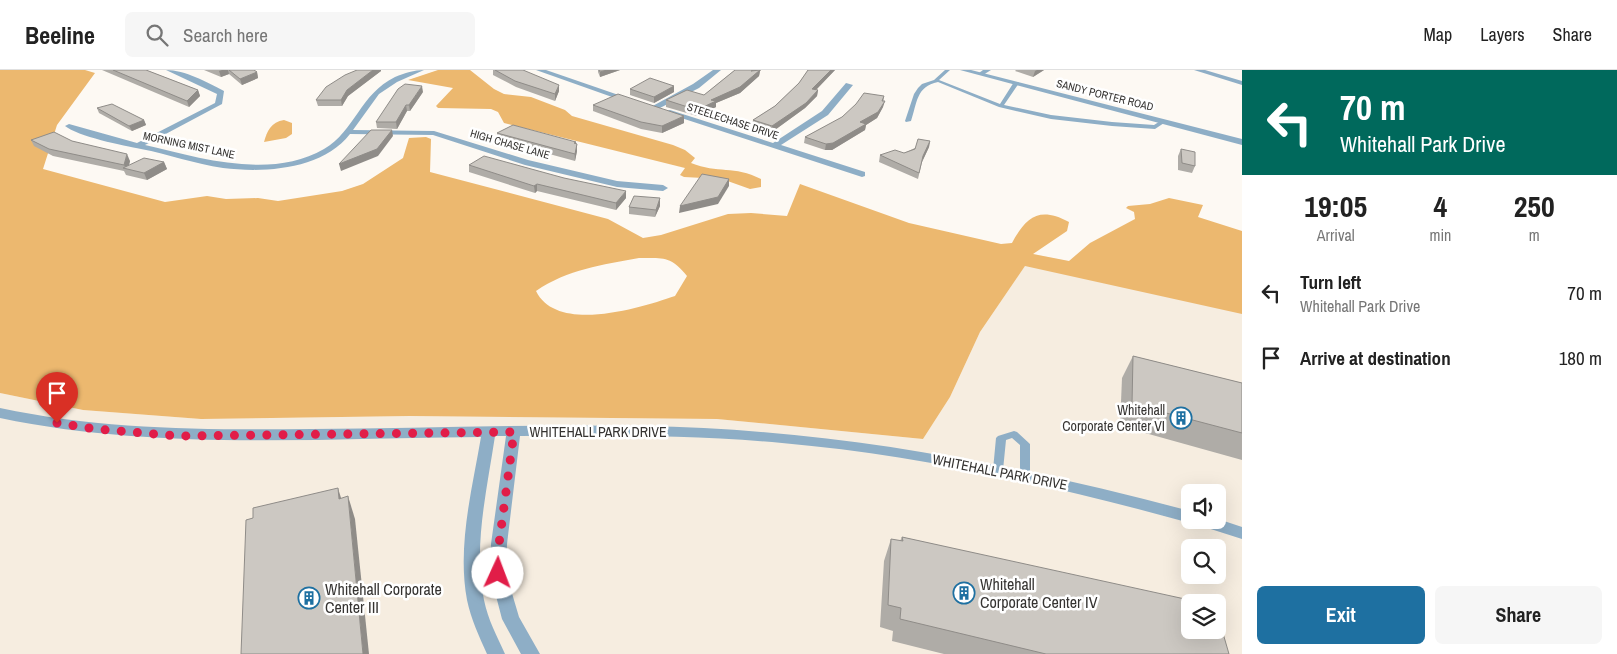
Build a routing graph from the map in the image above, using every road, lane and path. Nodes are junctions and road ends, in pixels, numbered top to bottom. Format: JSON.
{"nodes":[{"id":1,"x":169,"y":70,"type":"edge"},
{"id":2,"x":188,"y":70,"type":"edge"},
{"id":3,"x":421,"y":70,"type":"edge"},
{"id":4,"x":539,"y":70,"type":"edge"},
{"id":5,"x":561,"y":70,"type":"edge"},
{"id":6,"x":718,"y":70,"type":"edge"},
{"id":7,"x":948,"y":70,"type":"edge"},
{"id":8,"x":963,"y":70,"type":"edge"},
{"id":9,"x":1197,"y":70,"type":"edge"},
{"id":10,"x":984,"y":72,"type":"edge"},
{"id":11,"x":178,"y":74,"type":"junction"},
{"id":12,"x":550,"y":74,"type":"junction"},
{"id":13,"x":937,"y":81,"type":"junction"},
{"id":14,"x":1242,"y":83,"type":"edge"},
{"id":15,"x":1016,"y":84,"type":"junction"},
{"id":16,"x":849,"y":85,"type":"dead end"},
{"id":17,"x":1002,"y":106,"type":"junction"},
{"id":18,"x":653,"y":108,"type":"junction"},
{"id":19,"x":1164,"y":121,"type":"junction"},
{"id":20,"x":908,"y":122,"type":"dead end"},
{"id":21,"x":69,"y":126,"type":"dead end"},
{"id":22,"x":349,"y":132,"type":"junction"},
{"id":23,"x":1242,"y":142,"type":"edge"},
{"id":24,"x":137,"y":146,"type":"junction"},
{"id":25,"x":774,"y":146,"type":"junction"},
{"id":26,"x":862,"y":174,"type":"dead end"},
{"id":27,"x":663,"y":188,"type":"dead end"},
{"id":28,"x":0,"y":413,"type":"edge"},
{"id":29,"x":489,"y":432,"type":"junction"},
{"id":30,"x":514,"y":432,"type":"junction"},
{"id":31,"x":998,"y":470,"type":"junction"},
{"id":32,"x":1026,"y":475,"type":"junction"},
{"id":33,"x":1181,"y":514,"type":"edge"},
{"id":34,"x":1226,"y":528,"type":"edge"},
{"id":35,"x":1242,"y":533,"type":"edge"},
{"id":36,"x":496,"y":654,"type":"edge"},
{"id":37,"x":531,"y":654,"type":"edge"}],
"edges":[{"from":1,"to":11,"type":"street"},
{"from":2,"to":11,"type":"street"},
{"from":3,"to":22,"type":"street","name":"MORNING MIST LANE"},
{"from":4,"to":12,"type":"street","name":"STEELECHASE DRIVE"},
{"from":5,"to":12,"type":"street"},
{"from":6,"to":18,"type":"street"},
{"from":7,"to":13,"type":"lane"},
{"from":8,"to":10,"type":"street","name":"SANDY PORTER ROAD"},
{"from":9,"to":14,"type":"street"},
{"from":10,"to":15,"type":"street","name":"SANDY PORTER ROAD"},
{"from":11,"to":24,"type":"street"},
{"from":12,"to":18,"type":"street","name":"STEELECHASE DRIVE"},
{"from":13,"to":17,"type":"lane"},
{"from":13,"to":20,"type":"lane"},
{"from":15,"to":17,"type":"lane"},
{"from":15,"to":19,"type":"street","name":"SANDY PORTER ROAD"},
{"from":16,"to":25,"type":"street"},
{"from":17,"to":19,"type":"lane"},
{"from":18,"to":25,"type":"street","name":"STEELECHASE DRIVE"},
{"from":19,"to":23,"type":"street","name":"SANDY PORTER ROAD"},
{"from":21,"to":24,"type":"street","name":"MORNING MIST LANE"},
{"from":22,"to":24,"type":"street","name":"MORNING MIST LANE"},
{"from":22,"to":27,"type":"street","name":"HIGH CHASE LANE"},
{"from":25,"to":26,"type":"street","name":"STEELECHASE DRIVE"},
{"from":28,"to":29,"type":"street","name":"WHITEHALL PARK DRIVE"},
{"from":29,"to":30,"type":"street","name":"WHITEHALL PARK DRIVE"},
{"from":29,"to":36,"type":"street"},
{"from":30,"to":31,"type":"street","name":"WHITEHALL PARK DRIVE"},
{"from":30,"to":37,"type":"street"},
{"from":31,"to":32,"type":"street","name":"WHITEHALL PARK DRIVE"},
{"from":31,"to":32,"type":"lane"},
{"from":32,"to":33,"type":"street","name":"WHITEHALL PARK DRIVE"},
{"from":34,"to":35,"type":"street"}]}
